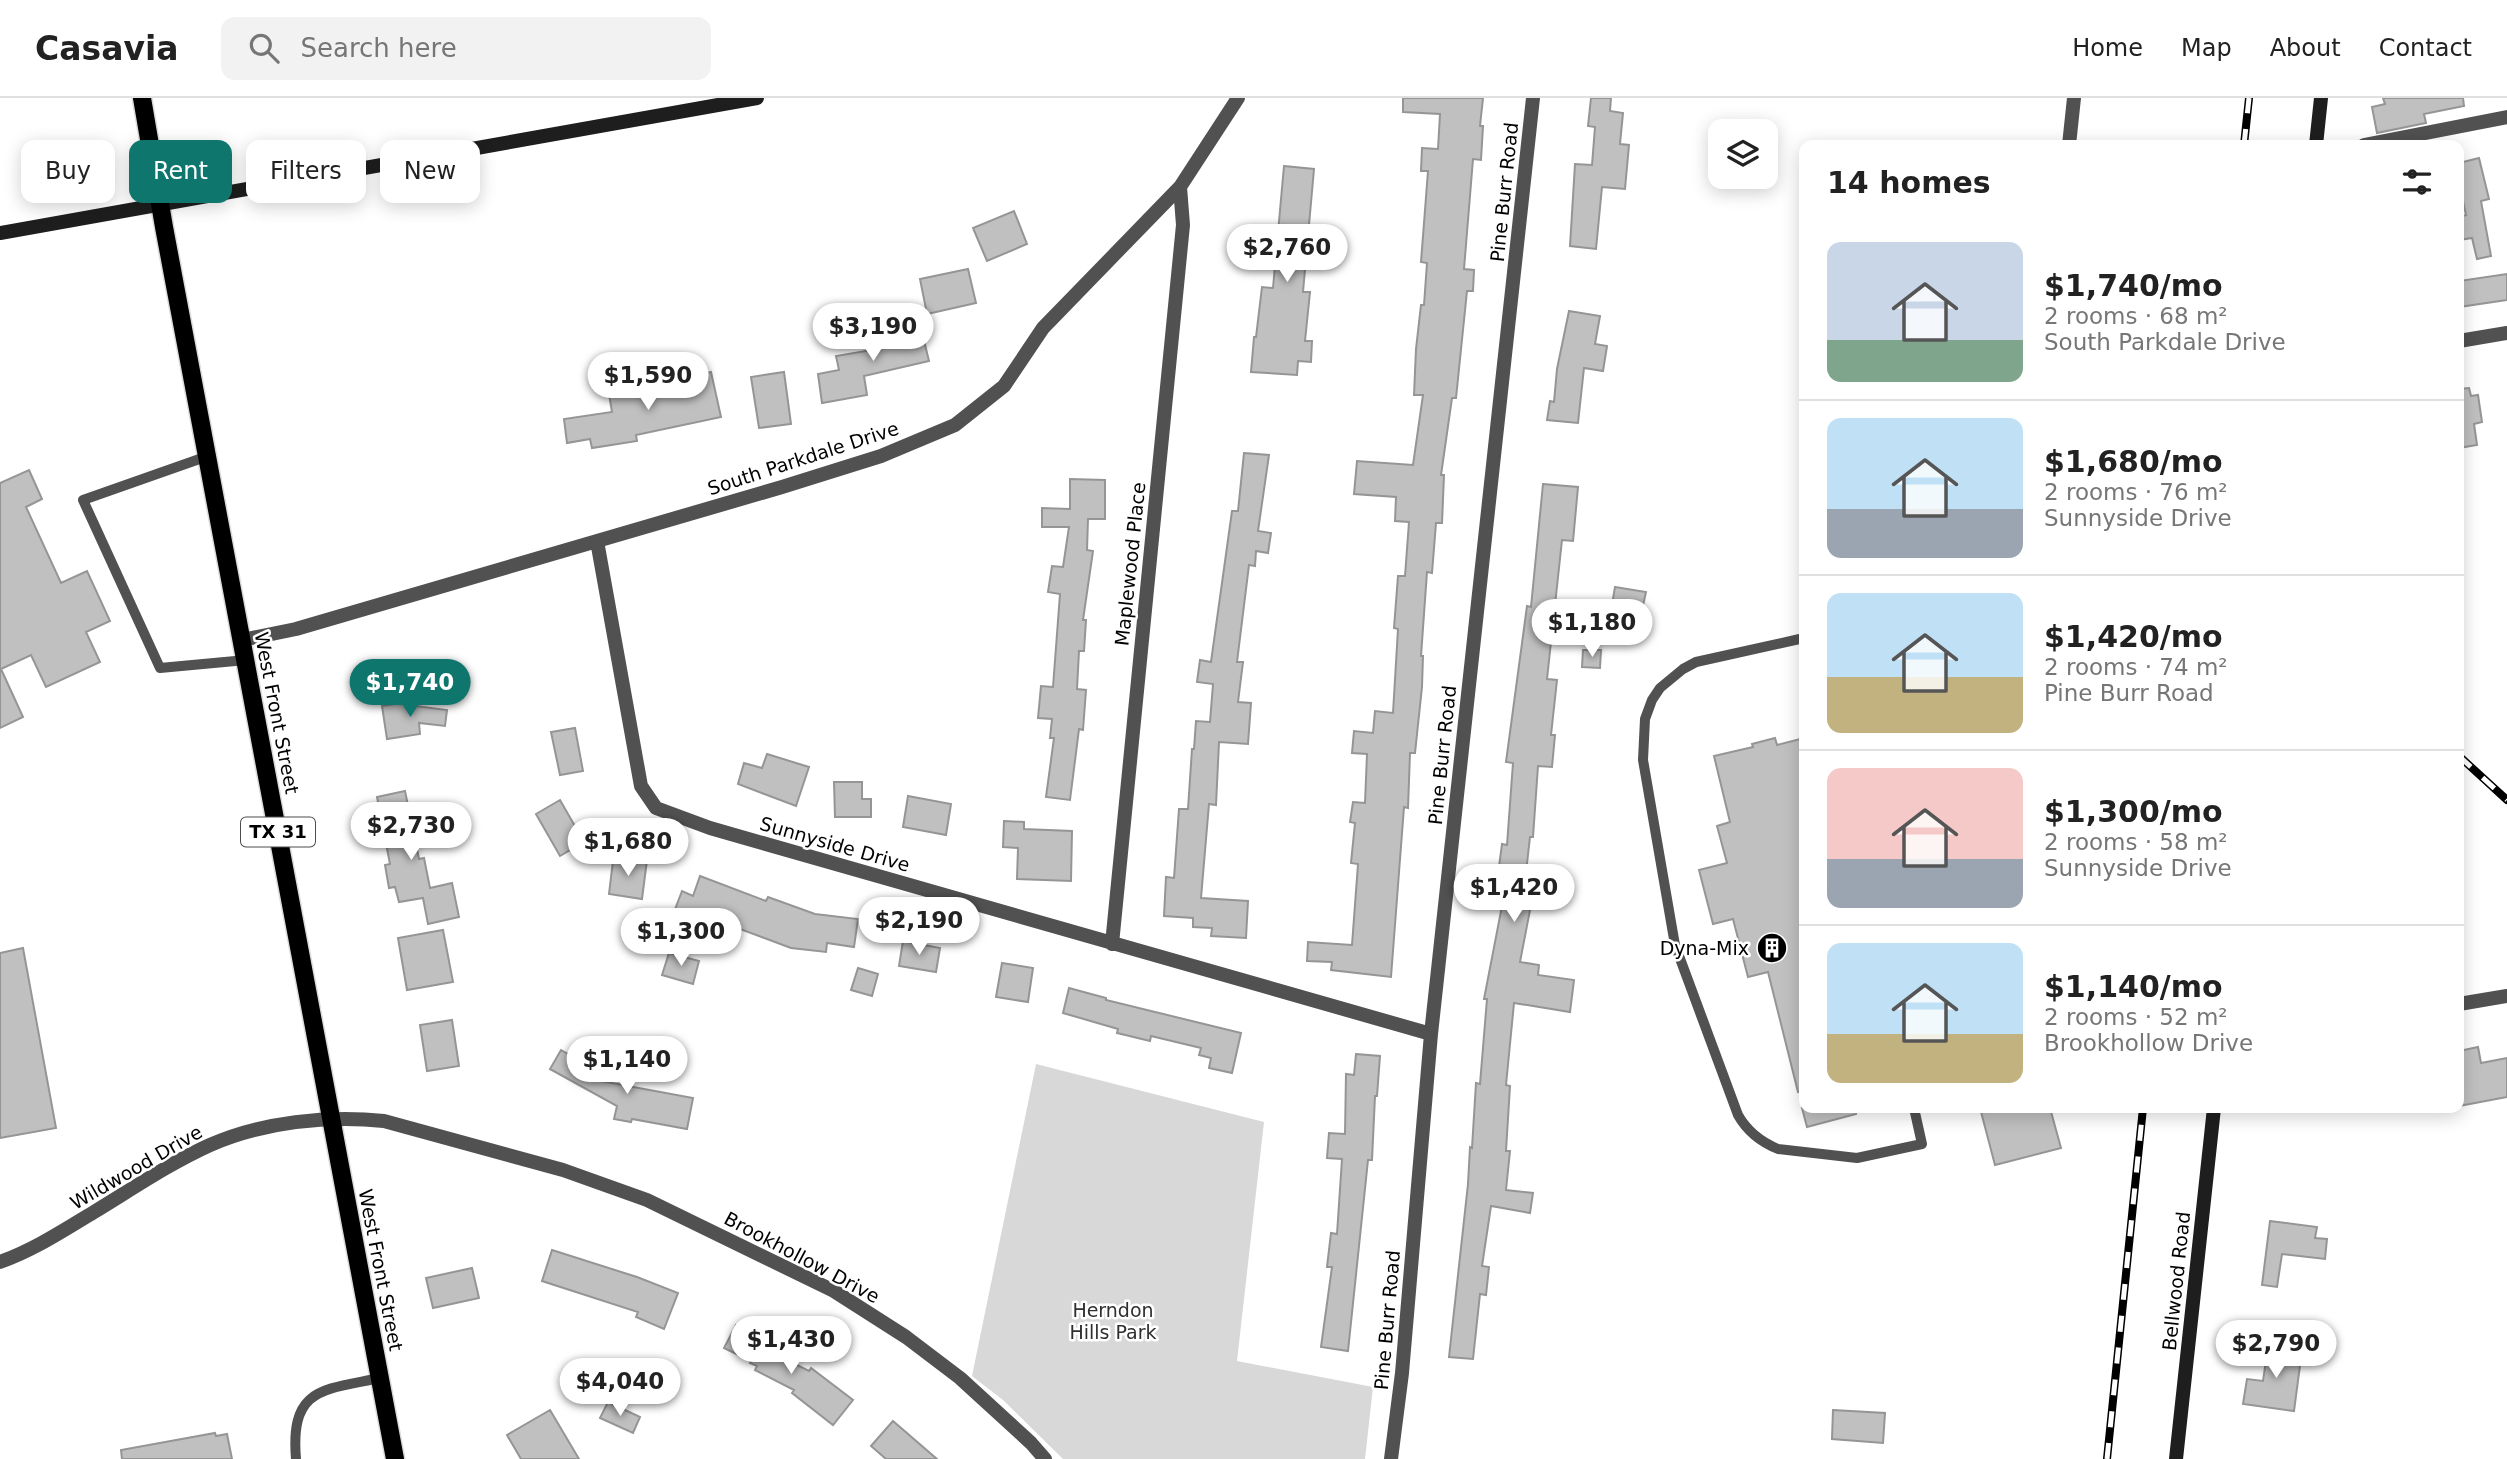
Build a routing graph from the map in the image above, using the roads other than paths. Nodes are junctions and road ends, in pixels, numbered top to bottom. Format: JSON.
{"nodes":[{"id":1,"x":142,"y":98,"type":"edge"},
{"id":2,"x":757,"y":98,"type":"edge"},
{"id":3,"x":1238,"y":98,"type":"edge"},
{"id":4,"x":1533,"y":98,"type":"edge"},
{"id":5,"x":2074,"y":98,"type":"edge"},
{"id":6,"x":2320,"y":98,"type":"edge"},
{"id":7,"x":2507,"y":117,"type":"edge"},
{"id":8,"x":2069,"y":140,"type":"edge"},
{"id":9,"x":2316,"y":140,"type":"edge"},
{"id":10,"x":2390,"y":140,"type":"edge"},
{"id":11,"x":1180,"y":187,"type":"junction"},
{"id":12,"x":161,"y":206,"type":"junction"},
{"id":13,"x":0,"y":233,"type":"edge"},
{"id":14,"x":2507,"y":333,"type":"edge"},
{"id":15,"x":2464,"y":340,"type":"edge"},
{"id":16,"x":208,"y":456,"type":"junction"},
{"id":17,"x":597,"y":541,"type":"junction"},
{"id":18,"x":1799,"y":639,"type":"edge"},
{"id":19,"x":242,"y":640,"type":"junction"},
{"id":20,"x":246,"y":660,"type":"junction"},
{"id":21,"x":1112,"y":944,"type":"junction"},
{"id":22,"x":2507,"y":996,"type":"edge"},
{"id":23,"x":2464,"y":1003,"type":"edge"},
{"id":24,"x":1431,"y":1034,"type":"junction"},
{"id":25,"x":1915,"y":1113,"type":"edge"},
{"id":26,"x":2213,"y":1113,"type":"edge"},
{"id":27,"x":330,"y":1119,"type":"junction"},
{"id":28,"x":583,"y":1177,"type":"joint"},
{"id":29,"x":0,"y":1262,"type":"edge"},
{"id":30,"x":380,"y":1378,"type":"junction"},
{"id":31,"x":296,"y":1459,"type":"edge"},
{"id":32,"x":395,"y":1459,"type":"edge"},
{"id":33,"x":1045,"y":1459,"type":"edge"},
{"id":34,"x":1391,"y":1459,"type":"edge"},
{"id":35,"x":2176,"y":1459,"type":"edge"}],
"edges":[{"from":1,"to":12,"type":"main road","name":"West Front Street","number":"TX 31"},
{"from":2,"to":12,"type":"street"},
{"from":3,"to":11,"type":"street","name":"South Parkdale Drive"},
{"from":4,"to":24,"type":"street","name":"Pine Burr Road"},
{"from":5,"to":8,"type":"street"},
{"from":6,"to":9,"type":"street"},
{"from":7,"to":10,"type":"street"},
{"from":11,"to":17,"type":"street","name":"South Parkdale Drive"},
{"from":11,"to":21,"type":"street","name":"Maplewood Place"},
{"from":12,"to":13,"type":"street"},
{"from":12,"to":16,"type":"main road","name":"West Front Street","number":"TX 31"},
{"from":14,"to":15,"type":"street"},
{"from":16,"to":19,"type":"main road","name":"West Front Street","number":"TX 31"},
{"from":16,"to":20,"type":"lane"},
{"from":17,"to":19,"type":"street","name":"South Parkdale Drive"},
{"from":17,"to":21,"type":"street","name":"Sunnyside Drive"},
{"from":18,"to":25,"type":"lane"},
{"from":19,"to":20,"type":"main road","name":"West Front Street","number":"TX 31"},
{"from":20,"to":27,"type":"main road","name":"West Front Street","number":"TX 31"},
{"from":21,"to":24,"type":"street","name":"Sunnyside Drive"},
{"from":22,"to":23,"type":"street"},
{"from":24,"to":34,"type":"street","name":"Pine Burr Road"},
{"from":26,"to":35,"type":"street","name":"Bellwood Road"},
{"from":27,"to":28,"type":"street","name":"Wildwood Drive"},
{"from":27,"to":29,"type":"street","name":"Wildwood Drive"},
{"from":27,"to":30,"type":"main road","name":"West Front Street","number":"TX 31"},
{"from":28,"to":33,"type":"street","name":"Brookhollow Drive"},
{"from":30,"to":31,"type":"lane"},
{"from":30,"to":32,"type":"main road","name":"West Front Street","number":"TX 31"}]}
